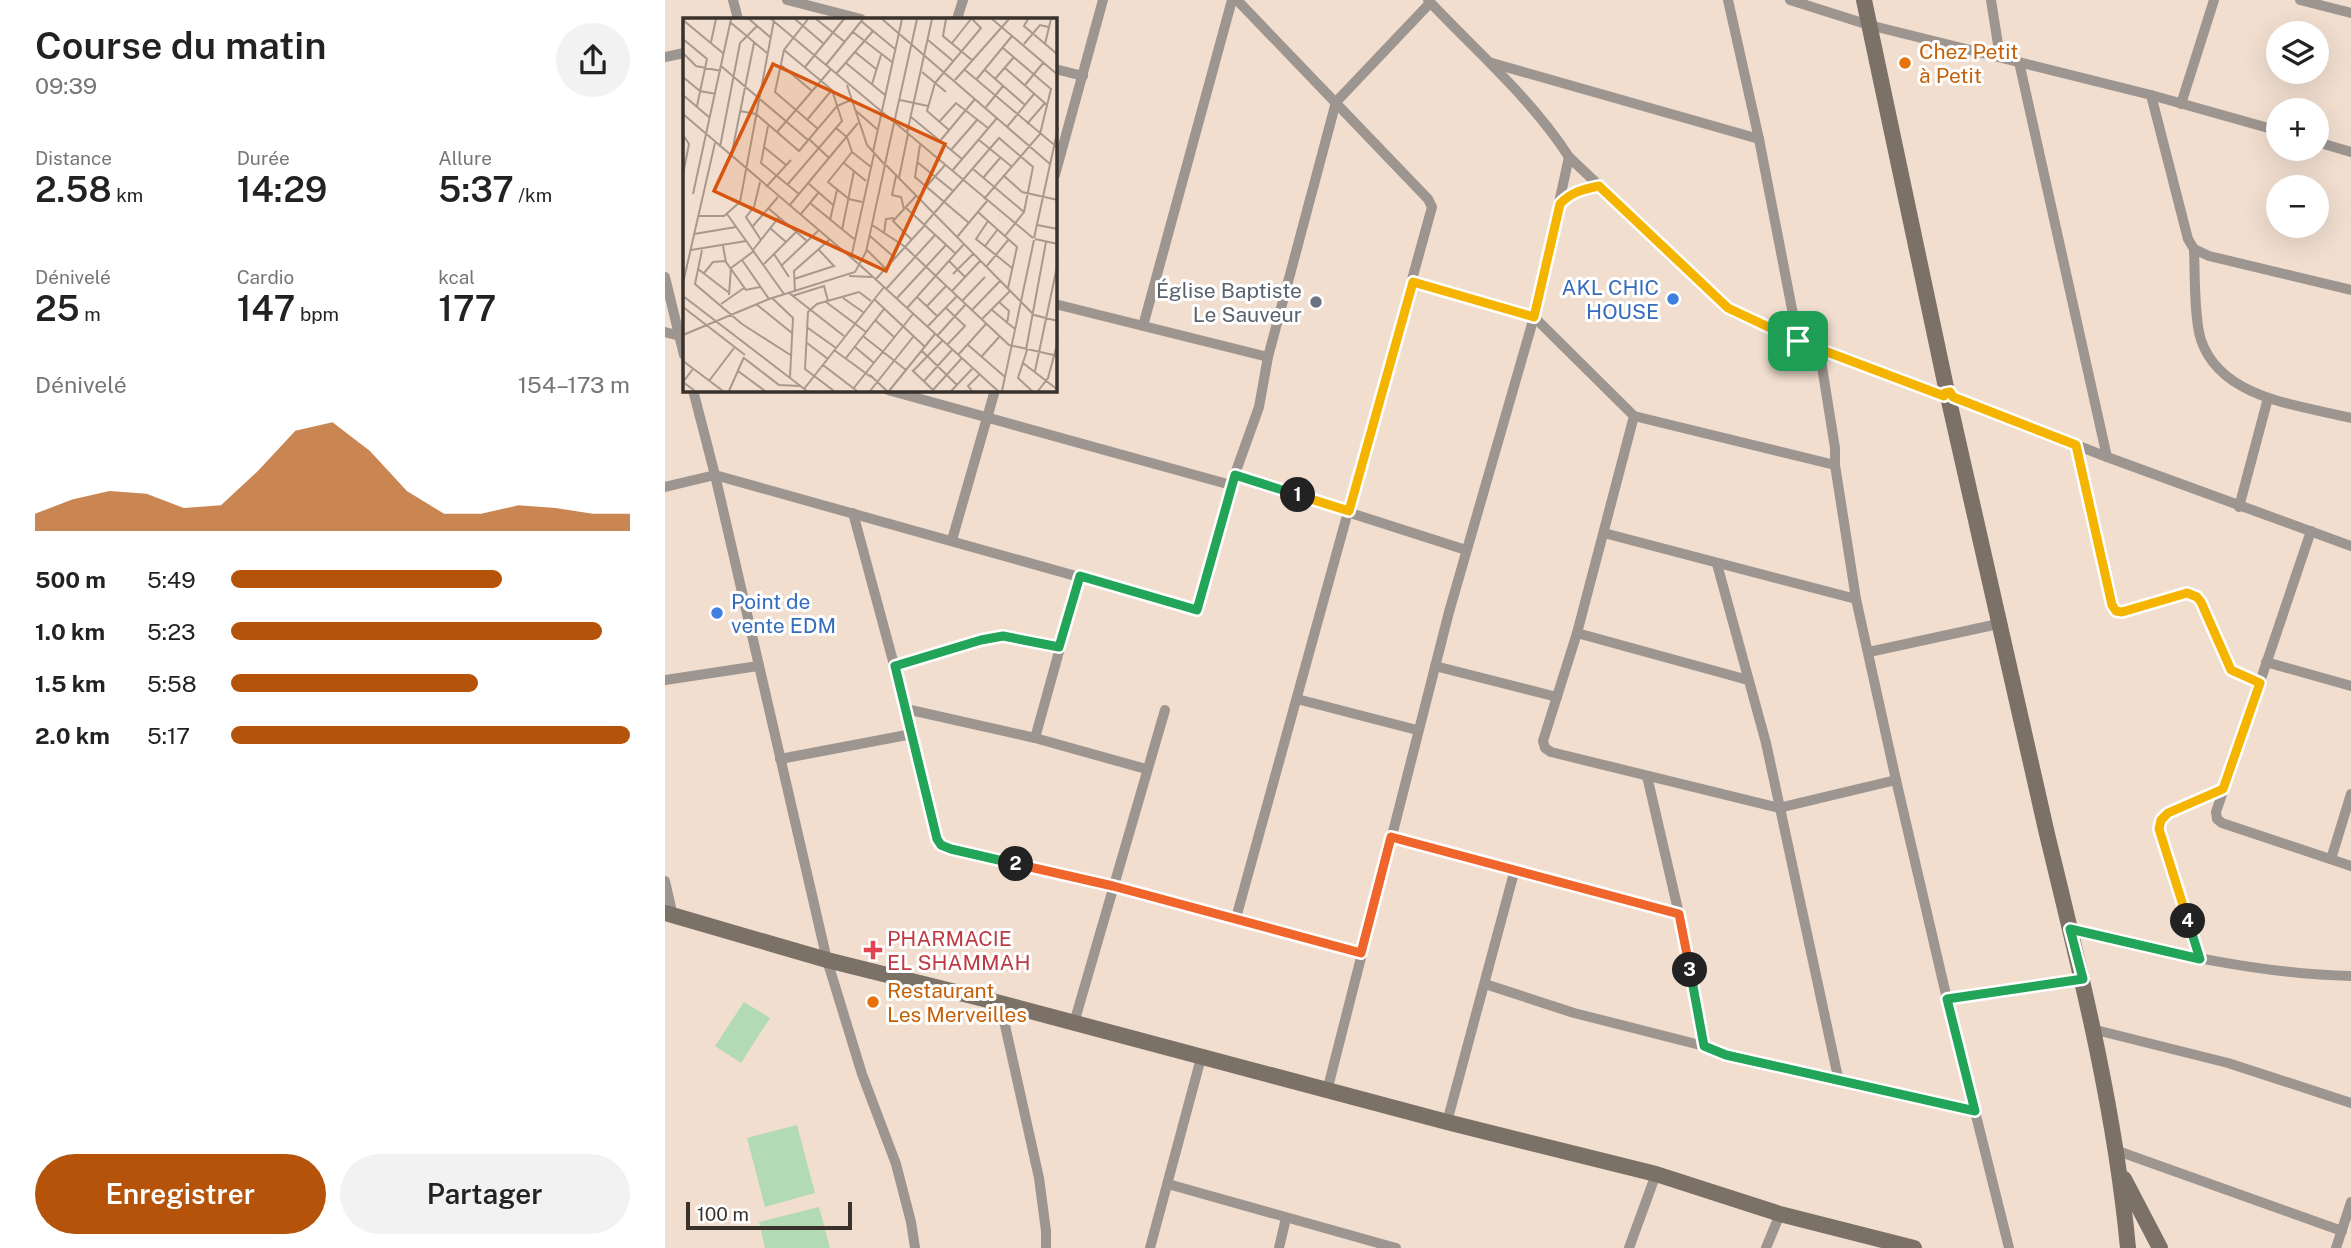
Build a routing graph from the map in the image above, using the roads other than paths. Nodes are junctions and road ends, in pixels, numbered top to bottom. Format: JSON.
{"nodes":[{"id":1,"x":733,"y":0,"type":"edge"},
{"id":2,"x":787,"y":0,"type":"edge"},
{"id":3,"x":963,"y":0,"type":"edge"},
{"id":4,"x":1103,"y":0,"type":"edge"},
{"id":5,"x":1232,"y":0,"type":"edge"},
{"id":6,"x":1237,"y":0,"type":"edge"},
{"id":7,"x":1728,"y":0,"type":"edge"},
{"id":8,"x":1790,"y":0,"type":"edge"},
{"id":9,"x":1864,"y":0,"type":"edge"},
{"id":10,"x":1991,"y":0,"type":"edge"},
{"id":11,"x":2214,"y":0,"type":"edge"},
{"id":12,"x":2300,"y":0,"type":"edge"},
{"id":13,"x":1429,"y":1,"type":"edge"},
{"id":14,"x":2351,"y":13,"type":"edge"},
{"id":15,"x":738,"y":18,"type":"edge"},
{"id":16,"x":858,"y":18,"type":"edge"},
{"id":17,"x":957,"y":18,"type":"edge"},
{"id":18,"x":1870,"y":25,"type":"junction"},
{"id":19,"x":683,"y":53,"type":"edge"},
{"id":20,"x":665,"y":57,"type":"edge"},
{"id":21,"x":2000,"y":57,"type":"junction"},
{"id":22,"x":1490,"y":62,"type":"junction"},
{"id":23,"x":2019,"y":62,"type":"junction"},
{"id":24,"x":1057,"y":70,"type":"edge"},
{"id":25,"x":1083,"y":76,"type":"junction"},
{"id":26,"x":2151,"y":95,"type":"junction"},
{"id":27,"x":1336,"y":102,"type":"junction"},
{"id":28,"x":2181,"y":104,"type":"junction"},
{"id":29,"x":2266,"y":127,"type":"edge"},
{"id":30,"x":1759,"y":139,"type":"junction"},
{"id":31,"x":2329,"y":146,"type":"edge"},
{"id":32,"x":2351,"y":152,"type":"edge"},
{"id":33,"x":1569,"y":158,"type":"junction"},
{"id":34,"x":1057,"y":168,"type":"edge"},
{"id":35,"x":1599,"y":186,"type":"junction"},
{"id":36,"x":1560,"y":204,"type":"junction"},
{"id":37,"x":2194,"y":249,"type":"junction"},
{"id":38,"x":665,"y":276,"type":"edge"},
{"id":39,"x":1413,"y":282,"type":"junction"},
{"id":40,"x":2351,"y":290,"type":"edge"},
{"id":41,"x":1057,"y":304,"type":"edge"},
{"id":42,"x":1534,"y":317,"type":"junction"},
{"id":43,"x":1143,"y":326,"type":"junction"},
{"id":44,"x":665,"y":331,"type":"edge"},
{"id":45,"x":682,"y":336,"type":"edge"},
{"id":46,"x":1798,"y":341,"type":"junction"},
{"id":47,"x":1819,"y":348,"type":"junction"},
{"id":48,"x":1268,"y":357,"type":"junction"},
{"id":49,"x":694,"y":392,"type":"edge"},
{"id":50,"x":896,"y":392,"type":"edge"},
{"id":51,"x":994,"y":392,"type":"edge"},
{"id":52,"x":1948,"y":396,"type":"junction"},
{"id":53,"x":2269,"y":398,"type":"junction"},
{"id":54,"x":988,"y":416,"type":"junction"},
{"id":55,"x":1634,"y":416,"type":"junction"},
{"id":56,"x":2351,"y":418,"type":"edge"},
{"id":57,"x":2076,"y":445,"type":"junction"},
{"id":58,"x":2106,"y":457,"type":"junction"},
{"id":59,"x":1835,"y":465,"type":"junction"},
{"id":60,"x":715,"y":475,"type":"junction"},
{"id":61,"x":1233,"y":480,"type":"junction"},
{"id":62,"x":665,"y":487,"type":"edge"},
{"id":63,"x":2239,"y":507,"type":"junction"},
{"id":64,"x":1349,"y":511,"type":"junction"},
{"id":65,"x":853,"y":513,"type":"junction"},
{"id":66,"x":2311,"y":531,"type":"junction"},
{"id":67,"x":1604,"y":533,"type":"junction"},
{"id":68,"x":952,"y":540,"type":"junction"},
{"id":69,"x":2351,"y":546,"type":"edge"},
{"id":70,"x":1466,"y":550,"type":"junction"},
{"id":71,"x":1717,"y":564,"type":"junction"},
{"id":72,"x":1080,"y":576,"type":"junction"},
{"id":73,"x":1856,"y":599,"type":"junction"},
{"id":74,"x":1998,"y":624,"type":"junction"},
{"id":75,"x":1577,"y":632,"type":"junction"},
{"id":76,"x":1059,"y":647,"type":"junction"},
{"id":77,"x":1869,"y":652,"type":"junction"},
{"id":78,"x":2266,"y":662,"type":"junction"},
{"id":79,"x":758,"y":666,"type":"junction"},
{"id":80,"x":895,"y":666,"type":"junction"},
{"id":81,"x":1435,"y":666,"type":"junction"},
{"id":82,"x":665,"y":680,"type":"edge"},
{"id":83,"x":1748,"y":680,"type":"junction"},
{"id":84,"x":2260,"y":683,"type":"junction"},
{"id":85,"x":2351,"y":686,"type":"edge"},
{"id":86,"x":1557,"y":696,"type":"junction"},
{"id":87,"x":1297,"y":699,"type":"junction"},
{"id":88,"x":906,"y":709,"type":"junction"},
{"id":89,"x":1165,"y":710,"type":"dead end"},
{"id":90,"x":1417,"y":730,"type":"junction"},
{"id":91,"x":912,"y":734,"type":"junction"},
{"id":92,"x":1035,"y":738,"type":"junction"},
{"id":93,"x":780,"y":759,"type":"junction"},
{"id":94,"x":1146,"y":769,"type":"junction"},
{"id":95,"x":1647,"y":776,"type":"junction"},
{"id":96,"x":1896,"y":780,"type":"junction"},
{"id":97,"x":2223,"y":789,"type":"junction"},
{"id":98,"x":2351,"y":794,"type":"edge"},
{"id":99,"x":1779,"y":808,"type":"junction"},
{"id":100,"x":1391,"y":837,"type":"junction"},
{"id":101,"x":2331,"y":859,"type":"junction"},
{"id":102,"x":2351,"y":866,"type":"edge"},
{"id":103,"x":1515,"y":869,"type":"junction"},
{"id":104,"x":665,"y":881,"type":"edge"},
{"id":105,"x":1113,"y":886,"type":"junction"},
{"id":106,"x":1679,"y":914,"type":"junction"},
{"id":107,"x":669,"y":915,"type":"edge"},
{"id":108,"x":1236,"y":918,"type":"junction"},
{"id":109,"x":2070,"y":929,"type":"junction"},
{"id":110,"x":1361,"y":953,"type":"junction"},
{"id":111,"x":2200,"y":959,"type":"junction"},
{"id":112,"x":827,"y":960,"type":"junction"},
{"id":113,"x":2351,"y":976,"type":"edge"},
{"id":114,"x":2083,"y":979,"type":"junction"},
{"id":115,"x":1485,"y":984,"type":"junction"},
{"id":116,"x":1947,"y":999,"type":"junction"},
{"id":117,"x":1000,"y":1003,"type":"junction"},
{"id":118,"x":1074,"y":1023,"type":"junction"},
{"id":119,"x":2092,"y":1029,"type":"junction"},
{"id":120,"x":1704,"y":1046,"type":"junction"},
{"id":121,"x":1201,"y":1058,"type":"junction"},
{"id":122,"x":1839,"y":1082,"type":"junction"},
{"id":123,"x":1327,"y":1091,"type":"junction"},
{"id":124,"x":2351,"y":1103,"type":"edge"},
{"id":125,"x":1975,"y":1111,"type":"junction"},
{"id":126,"x":1447,"y":1122,"type":"junction"},
{"id":127,"x":2115,"y":1150,"type":"junction"},
{"id":128,"x":2119,"y":1169,"type":"junction"},
{"id":129,"x":1656,"y":1174,"type":"junction"},
{"id":130,"x":1168,"y":1184,"type":"junction"},
{"id":131,"x":2351,"y":1202,"type":"edge"},
{"id":132,"x":1780,"y":1214,"type":"junction"},
{"id":133,"x":1286,"y":1218,"type":"junction"},
{"id":134,"x":2342,"y":1231,"type":"junction"},
{"id":135,"x":916,"y":1248,"type":"edge"},
{"id":136,"x":1046,"y":1248,"type":"edge"},
{"id":137,"x":1150,"y":1248,"type":"edge"},
{"id":138,"x":1279,"y":1248,"type":"edge"},
{"id":139,"x":1396,"y":1248,"type":"edge"},
{"id":140,"x":1629,"y":1248,"type":"edge"},
{"id":141,"x":1766,"y":1248,"type":"edge"},
{"id":142,"x":1914,"y":1248,"type":"edge"},
{"id":143,"x":2010,"y":1248,"type":"edge"},
{"id":144,"x":2128,"y":1248,"type":"edge"},
{"id":145,"x":2160,"y":1248,"type":"edge"},
{"id":146,"x":2336,"y":1248,"type":"edge"}],
"edges":[{"from":1,"to":15,"type":"street"},
{"from":2,"to":16,"type":"street"},
{"from":3,"to":17,"type":"street"},
{"from":4,"to":25,"type":"street"},
{"from":5,"to":43,"type":"street"},
{"from":6,"to":27,"type":"street"},
{"from":7,"to":30,"type":"street"},
{"from":8,"to":18,"type":"street"},
{"from":9,"to":18,"type":"street"},
{"from":10,"to":21,"type":"street"},
{"from":11,"to":28,"type":"street"},
{"from":12,"to":14,"type":"street"},
{"from":13,"to":22,"type":"street"},
{"from":13,"to":27,"type":"street"},
{"from":18,"to":21,"type":"street"},
{"from":18,"to":52,"type":"street"},
{"from":19,"to":20,"type":"street"},
{"from":21,"to":23,"type":"street"},
{"from":22,"to":30,"type":"street"},
{"from":22,"to":33,"type":"street"},
{"from":23,"to":26,"type":"street"},
{"from":23,"to":58,"type":"street"},
{"from":24,"to":25,"type":"street"},
{"from":25,"to":34,"type":"street"},
{"from":26,"to":28,"type":"street"},
{"from":26,"to":37,"type":"street"},
{"from":27,"to":39,"type":"street"},
{"from":27,"to":48,"type":"street"},
{"from":28,"to":29,"type":"street"},
{"from":30,"to":46,"type":"street"},
{"from":31,"to":32,"type":"street"},
{"from":33,"to":35,"type":"street"},
{"from":33,"to":36,"type":"street"},
{"from":35,"to":36,"type":"street"},
{"from":35,"to":46,"type":"street"},
{"from":36,"to":42,"type":"street"},
{"from":37,"to":40,"type":"street"},
{"from":37,"to":53,"type":"street"},
{"from":38,"to":45,"type":"street"},
{"from":39,"to":42,"type":"street"},
{"from":39,"to":64,"type":"street"},
{"from":41,"to":43,"type":"street"},
{"from":42,"to":55,"type":"street"},
{"from":42,"to":70,"type":"street"},
{"from":43,"to":48,"type":"street"},
{"from":44,"to":45,"type":"street"},
{"from":46,"to":47,"type":"street"},
{"from":47,"to":52,"type":"street"},
{"from":47,"to":59,"type":"street"},
{"from":48,"to":61,"type":"street"},
{"from":49,"to":60,"type":"street"},
{"from":50,"to":54,"type":"street"},
{"from":51,"to":54,"type":"street"},
{"from":52,"to":57,"type":"street"},
{"from":52,"to":74,"type":"street"},
{"from":53,"to":56,"type":"street"},
{"from":53,"to":63,"type":"street"},
{"from":54,"to":61,"type":"street"},
{"from":54,"to":68,"type":"street"},
{"from":55,"to":59,"type":"street"},
{"from":55,"to":67,"type":"street"},
{"from":57,"to":58,"type":"street"},
{"from":57,"to":84,"type":"street"},
{"from":58,"to":63,"type":"street"},
{"from":59,"to":73,"type":"street"},
{"from":60,"to":62,"type":"street"},
{"from":60,"to":65,"type":"street"},
{"from":60,"to":79,"type":"street"},
{"from":61,"to":64,"type":"street"},
{"from":61,"to":72,"type":"street"},
{"from":63,"to":66,"type":"street"},
{"from":64,"to":70,"type":"street"},
{"from":64,"to":87,"type":"street"},
{"from":65,"to":68,"type":"street"},
{"from":65,"to":80,"type":"street"},
{"from":66,"to":69,"type":"street"},
{"from":66,"to":78,"type":"street"},
{"from":67,"to":71,"type":"street"},
{"from":67,"to":75,"type":"street"},
{"from":68,"to":72,"type":"street"},
{"from":70,"to":81,"type":"street"},
{"from":71,"to":73,"type":"street"},
{"from":71,"to":83,"type":"street"},
{"from":72,"to":76,"type":"street"},
{"from":73,"to":77,"type":"street"},
{"from":74,"to":77,"type":"street"},
{"from":74,"to":109,"type":"street"},
{"from":75,"to":83,"type":"street"},
{"from":75,"to":86,"type":"street"},
{"from":76,"to":80,"type":"street"},
{"from":76,"to":92,"type":"street"},
{"from":77,"to":96,"type":"street"},
{"from":78,"to":84,"type":"street"},
{"from":78,"to":85,"type":"street"},
{"from":79,"to":82,"type":"street"},
{"from":79,"to":93,"type":"street"},
{"from":80,"to":88,"type":"street"},
{"from":81,"to":86,"type":"street"},
{"from":81,"to":90,"type":"street"},
{"from":83,"to":99,"type":"street"},
{"from":84,"to":97,"type":"street"},
{"from":86,"to":95,"type":"street"},
{"from":87,"to":90,"type":"street"},
{"from":87,"to":108,"type":"street"},
{"from":88,"to":91,"type":"street"},
{"from":88,"to":92,"type":"street"},
{"from":89,"to":94,"type":"street"},
{"from":90,"to":100,"type":"street"},
{"from":91,"to":93,"type":"street"},
{"from":91,"to":105,"type":"street"},
{"from":92,"to":94,"type":"street"},
{"from":93,"to":112,"type":"street"},
{"from":94,"to":105,"type":"street"},
{"from":95,"to":99,"type":"street"},
{"from":95,"to":106,"type":"street"},
{"from":96,"to":99,"type":"street"},
{"from":96,"to":116,"type":"street"},
{"from":97,"to":101,"type":"street"},
{"from":97,"to":111,"type":"street"},
{"from":98,"to":101,"type":"street"},
{"from":99,"to":122,"type":"street"},
{"from":100,"to":103,"type":"street"},
{"from":100,"to":110,"type":"street"},
{"from":101,"to":102,"type":"street"},
{"from":103,"to":106,"type":"street"},
{"from":103,"to":115,"type":"street"},
{"from":104,"to":107,"type":"street"},
{"from":105,"to":108,"type":"street"},
{"from":105,"to":118,"type":"street"},
{"from":106,"to":120,"type":"street"},
{"from":107,"to":112,"type":"street"},
{"from":108,"to":110,"type":"street"},
{"from":109,"to":111,"type":"street"},
{"from":109,"to":114,"type":"street"},
{"from":110,"to":123,"type":"street"},
{"from":111,"to":113,"type":"street"},
{"from":112,"to":117,"type":"street"},
{"from":112,"to":135,"type":"street"},
{"from":114,"to":116,"type":"street"},
{"from":114,"to":119,"type":"street"},
{"from":115,"to":120,"type":"street"},
{"from":115,"to":126,"type":"street"},
{"from":116,"to":125,"type":"street"},
{"from":117,"to":118,"type":"street"},
{"from":117,"to":136,"type":"street"},
{"from":118,"to":121,"type":"street"},
{"from":119,"to":124,"type":"street"},
{"from":119,"to":127,"type":"street"},
{"from":120,"to":122,"type":"street"},
{"from":121,"to":123,"type":"street"},
{"from":121,"to":130,"type":"street"},
{"from":122,"to":125,"type":"street"},
{"from":123,"to":126,"type":"street"},
{"from":125,"to":143,"type":"street"},
{"from":126,"to":129,"type":"street"},
{"from":127,"to":128,"type":"street"},
{"from":127,"to":134,"type":"street"},
{"from":128,"to":144,"type":"street"},
{"from":128,"to":145,"type":"street"},
{"from":129,"to":132,"type":"street"},
{"from":129,"to":140,"type":"street"},
{"from":130,"to":133,"type":"street"},
{"from":130,"to":137,"type":"street"},
{"from":131,"to":134,"type":"street"},
{"from":132,"to":141,"type":"street"},
{"from":132,"to":142,"type":"street"},
{"from":133,"to":138,"type":"street"},
{"from":133,"to":139,"type":"street"},
{"from":134,"to":146,"type":"street"}]}
